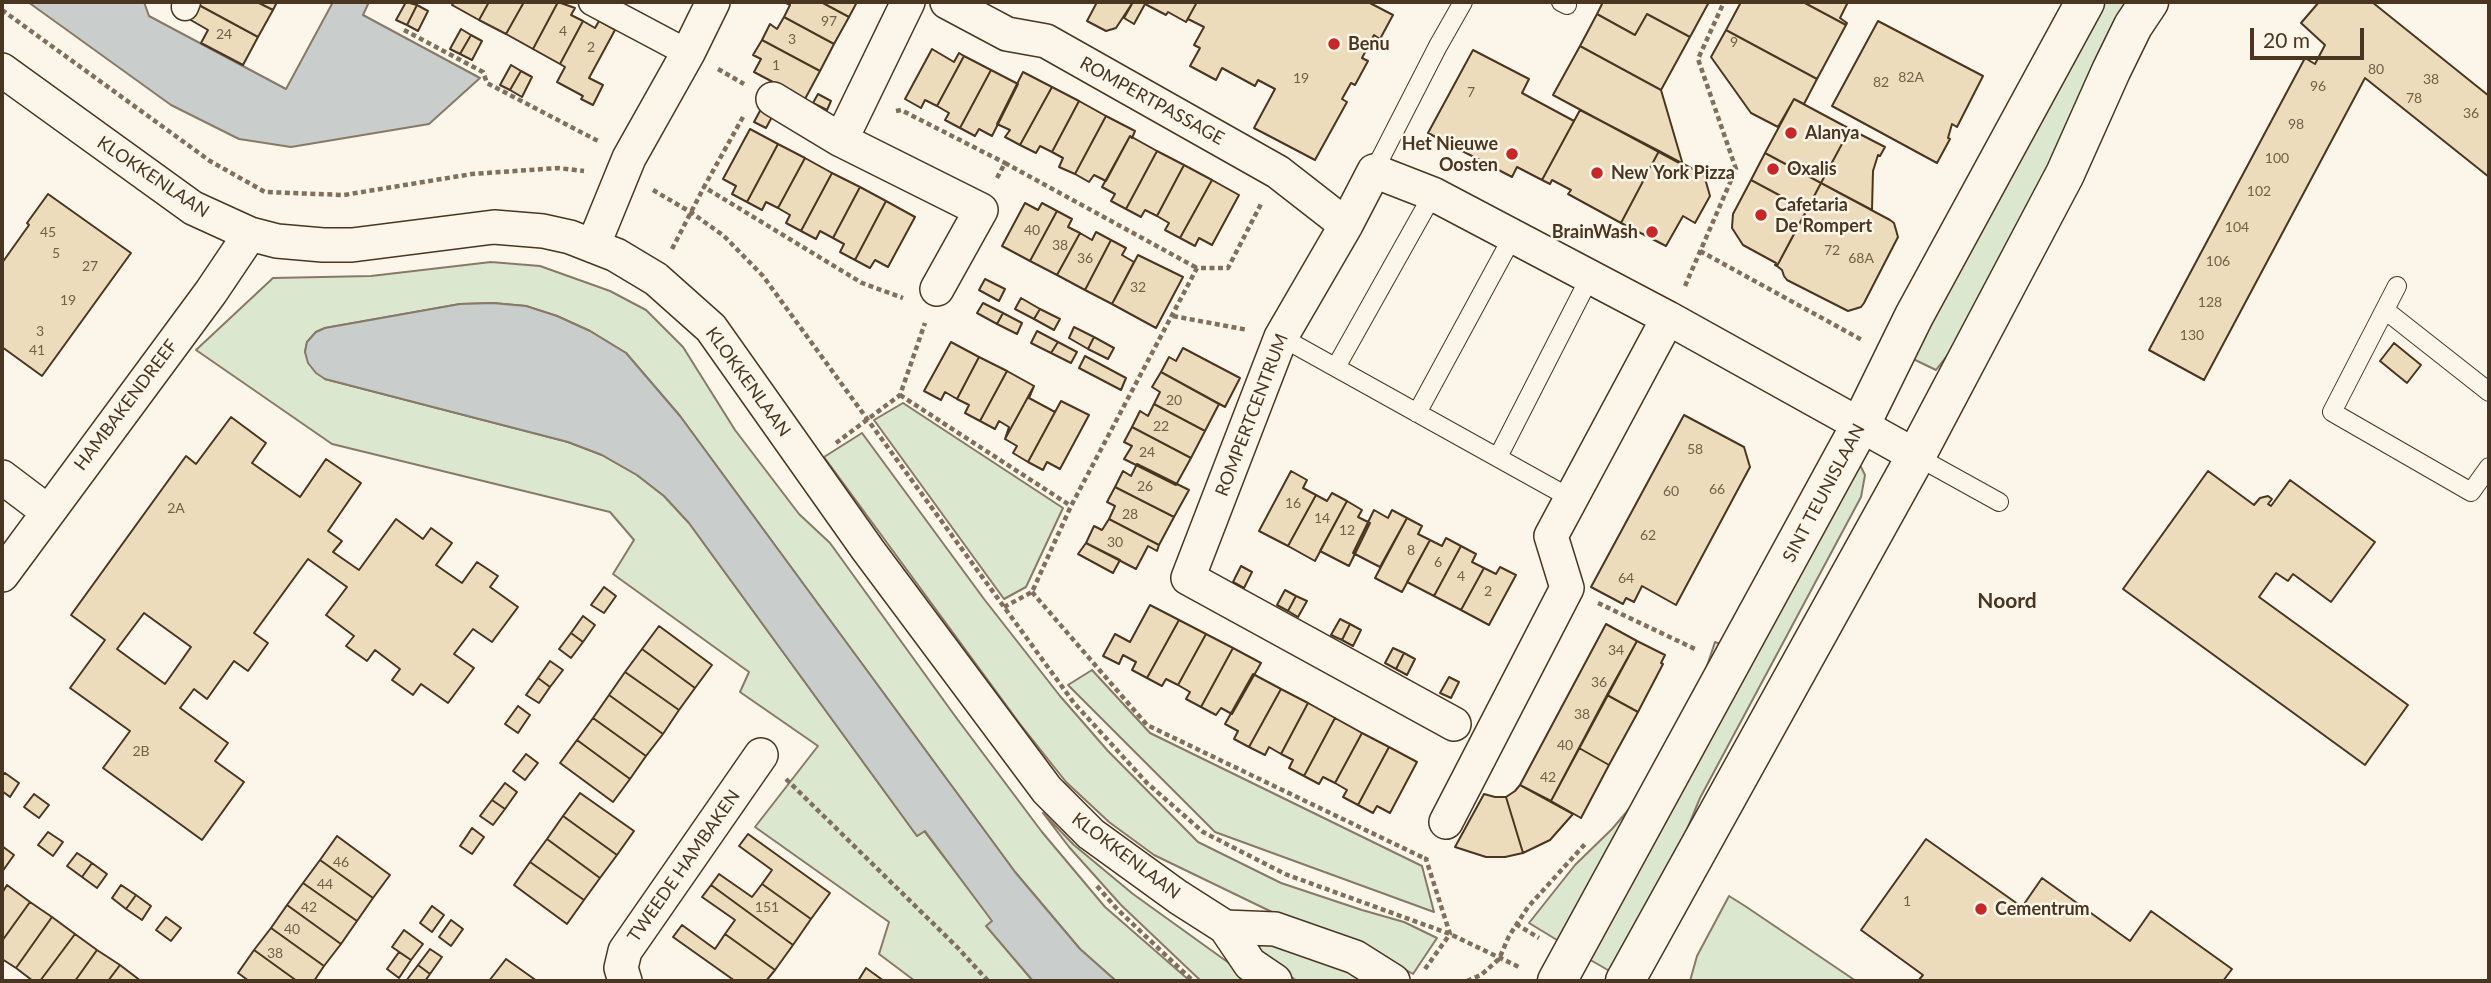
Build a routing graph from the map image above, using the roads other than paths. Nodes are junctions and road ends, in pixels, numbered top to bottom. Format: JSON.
{"nodes":[{"id":1,"x":592,"y":2,"type":"edge"},
{"id":2,"x":713,"y":2,"type":"edge"},
{"id":3,"x":908,"y":2,"type":"edge"},
{"id":4,"x":947,"y":2,"type":"edge"},
{"id":5,"x":1463,"y":2,"type":"edge"},
{"id":6,"x":2149,"y":2,"type":"edge"},
{"id":7,"x":2075,"y":8,"type":"edge"},
{"id":8,"x":688,"y":53,"type":"junction"},
{"id":9,"x":2,"y":70,"type":"edge"},
{"id":10,"x":765,"y":95,"type":"road end"},
{"id":11,"x":846,"y":131,"type":"junction"},
{"id":12,"x":1374,"y":170,"type":"junction"},
{"id":13,"x":1433,"y":194,"type":"junction"},
{"id":14,"x":1346,"y":225,"type":"junction"},
{"id":15,"x":250,"y":234,"type":"junction"},
{"id":16,"x":1513,"y":236,"type":"junction"},
{"id":17,"x":593,"y":246,"type":"junction"},
{"id":18,"x":1590,"y":277,"type":"junction"},
{"id":19,"x":2397,"y":286,"type":"dead end"},
{"id":20,"x":933,"y":300,"type":"road end"},
{"id":21,"x":2385,"y":310,"type":"junction"},
{"id":22,"x":1668,"y":318,"type":"junction"},
{"id":23,"x":1281,"y":337,"type":"junction"},
{"id":24,"x":1336,"y":368,"type":"junction"},
{"id":25,"x":2489,"y":392,"type":"edge"},
{"id":26,"x":1417,"y":412,"type":"junction"},
{"id":27,"x":1860,"y":426,"type":"junction"},
{"id":28,"x":1916,"y":456,"type":"junction"},
{"id":29,"x":1498,"y":457,"type":"junction"},
{"id":30,"x":2489,"y":467,"type":"edge"},
{"id":31,"x":2,"y":477,"type":"edge"},
{"id":32,"x":1572,"y":499,"type":"junction"},
{"id":33,"x":1999,"y":502,"type":"dead end"},
{"id":34,"x":47,"y":511,"type":"junction"},
{"id":35,"x":2,"y":575,"type":"edge"},
{"id":36,"x":1454,"y":724,"type":"joint"},
{"id":37,"x":1488,"y":739,"type":"junction"},
{"id":38,"x":761,"y":755,"type":"road end"},
{"id":39,"x":1446,"y":822,"type":"dead end"},
{"id":40,"x":1224,"y":927,"type":"junction"},
{"id":41,"x":1408,"y":976,"type":"edge"},
{"id":42,"x":625,"y":981,"type":"edge"},
{"id":43,"x":1275,"y":981,"type":"edge"},
{"id":44,"x":1557,"y":981,"type":"edge"},
{"id":45,"x":1625,"y":981,"type":"edge"}],
"edges":[{"from":1,"to":8,"type":"street"},
{"from":2,"to":8,"type":"street"},
{"from":3,"to":11,"type":"street"},
{"from":4,"to":14,"type":"street","name":"ROMPERTPASSAGE"},
{"from":5,"to":12,"type":"lane"},
{"from":6,"to":28,"type":"street"},
{"from":7,"to":27,"type":"street","name":"SINT TEUNISLAAN"},
{"from":8,"to":17,"type":"street"},
{"from":9,"to":15,"type":"street","name":"KLOKKENLAAN"},
{"from":10,"to":11,"type":"street"},
{"from":11,"to":20,"type":"street"},
{"from":12,"to":13,"type":"street"},
{"from":12,"to":14,"type":"street","name":"ROMPERTCENTRUM"},
{"from":13,"to":16,"type":"street"},
{"from":13,"to":24,"type":"lane"},
{"from":14,"to":23,"type":"street","name":"ROMPERTCENTRUM"},
{"from":15,"to":17,"type":"street","name":"KLOKKENLAAN"},
{"from":15,"to":34,"type":"street","name":"HAMBAKENDREEF"},
{"from":16,"to":18,"type":"street"},
{"from":16,"to":26,"type":"lane"},
{"from":17,"to":40,"type":"street","name":"KLOKKENLAAN"},
{"from":18,"to":22,"type":"street"},
{"from":18,"to":29,"type":"lane"},
{"from":19,"to":21,"type":"lane"},
{"from":21,"to":25,"type":"lane"},
{"from":21,"to":30,"type":"lane"},
{"from":22,"to":27,"type":"street"},
{"from":22,"to":32,"type":"street"},
{"from":23,"to":24,"type":"lane"},
{"from":23,"to":36,"type":"street","name":"ROMPERTCENTRUM"},
{"from":24,"to":26,"type":"lane"},
{"from":26,"to":29,"type":"lane"},
{"from":27,"to":28,"type":"street"},
{"from":27,"to":44,"type":"street","name":"SINT TEUNISLAAN"},
{"from":28,"to":33,"type":"lane"},
{"from":28,"to":45,"type":"street"},
{"from":29,"to":32,"type":"lane"},
{"from":31,"to":34,"type":"street"},
{"from":32,"to":37,"type":"street"},
{"from":34,"to":35,"type":"street","name":"HAMBAKENDREEF"},
{"from":36,"to":37,"type":"street"},
{"from":37,"to":39,"type":"street"},
{"from":38,"to":42,"type":"street","name":"TWEEDE HAMBAKEN"},
{"from":40,"to":41,"type":"street"},
{"from":40,"to":43,"type":"street","name":"KLOKKENLAAN"}]}
